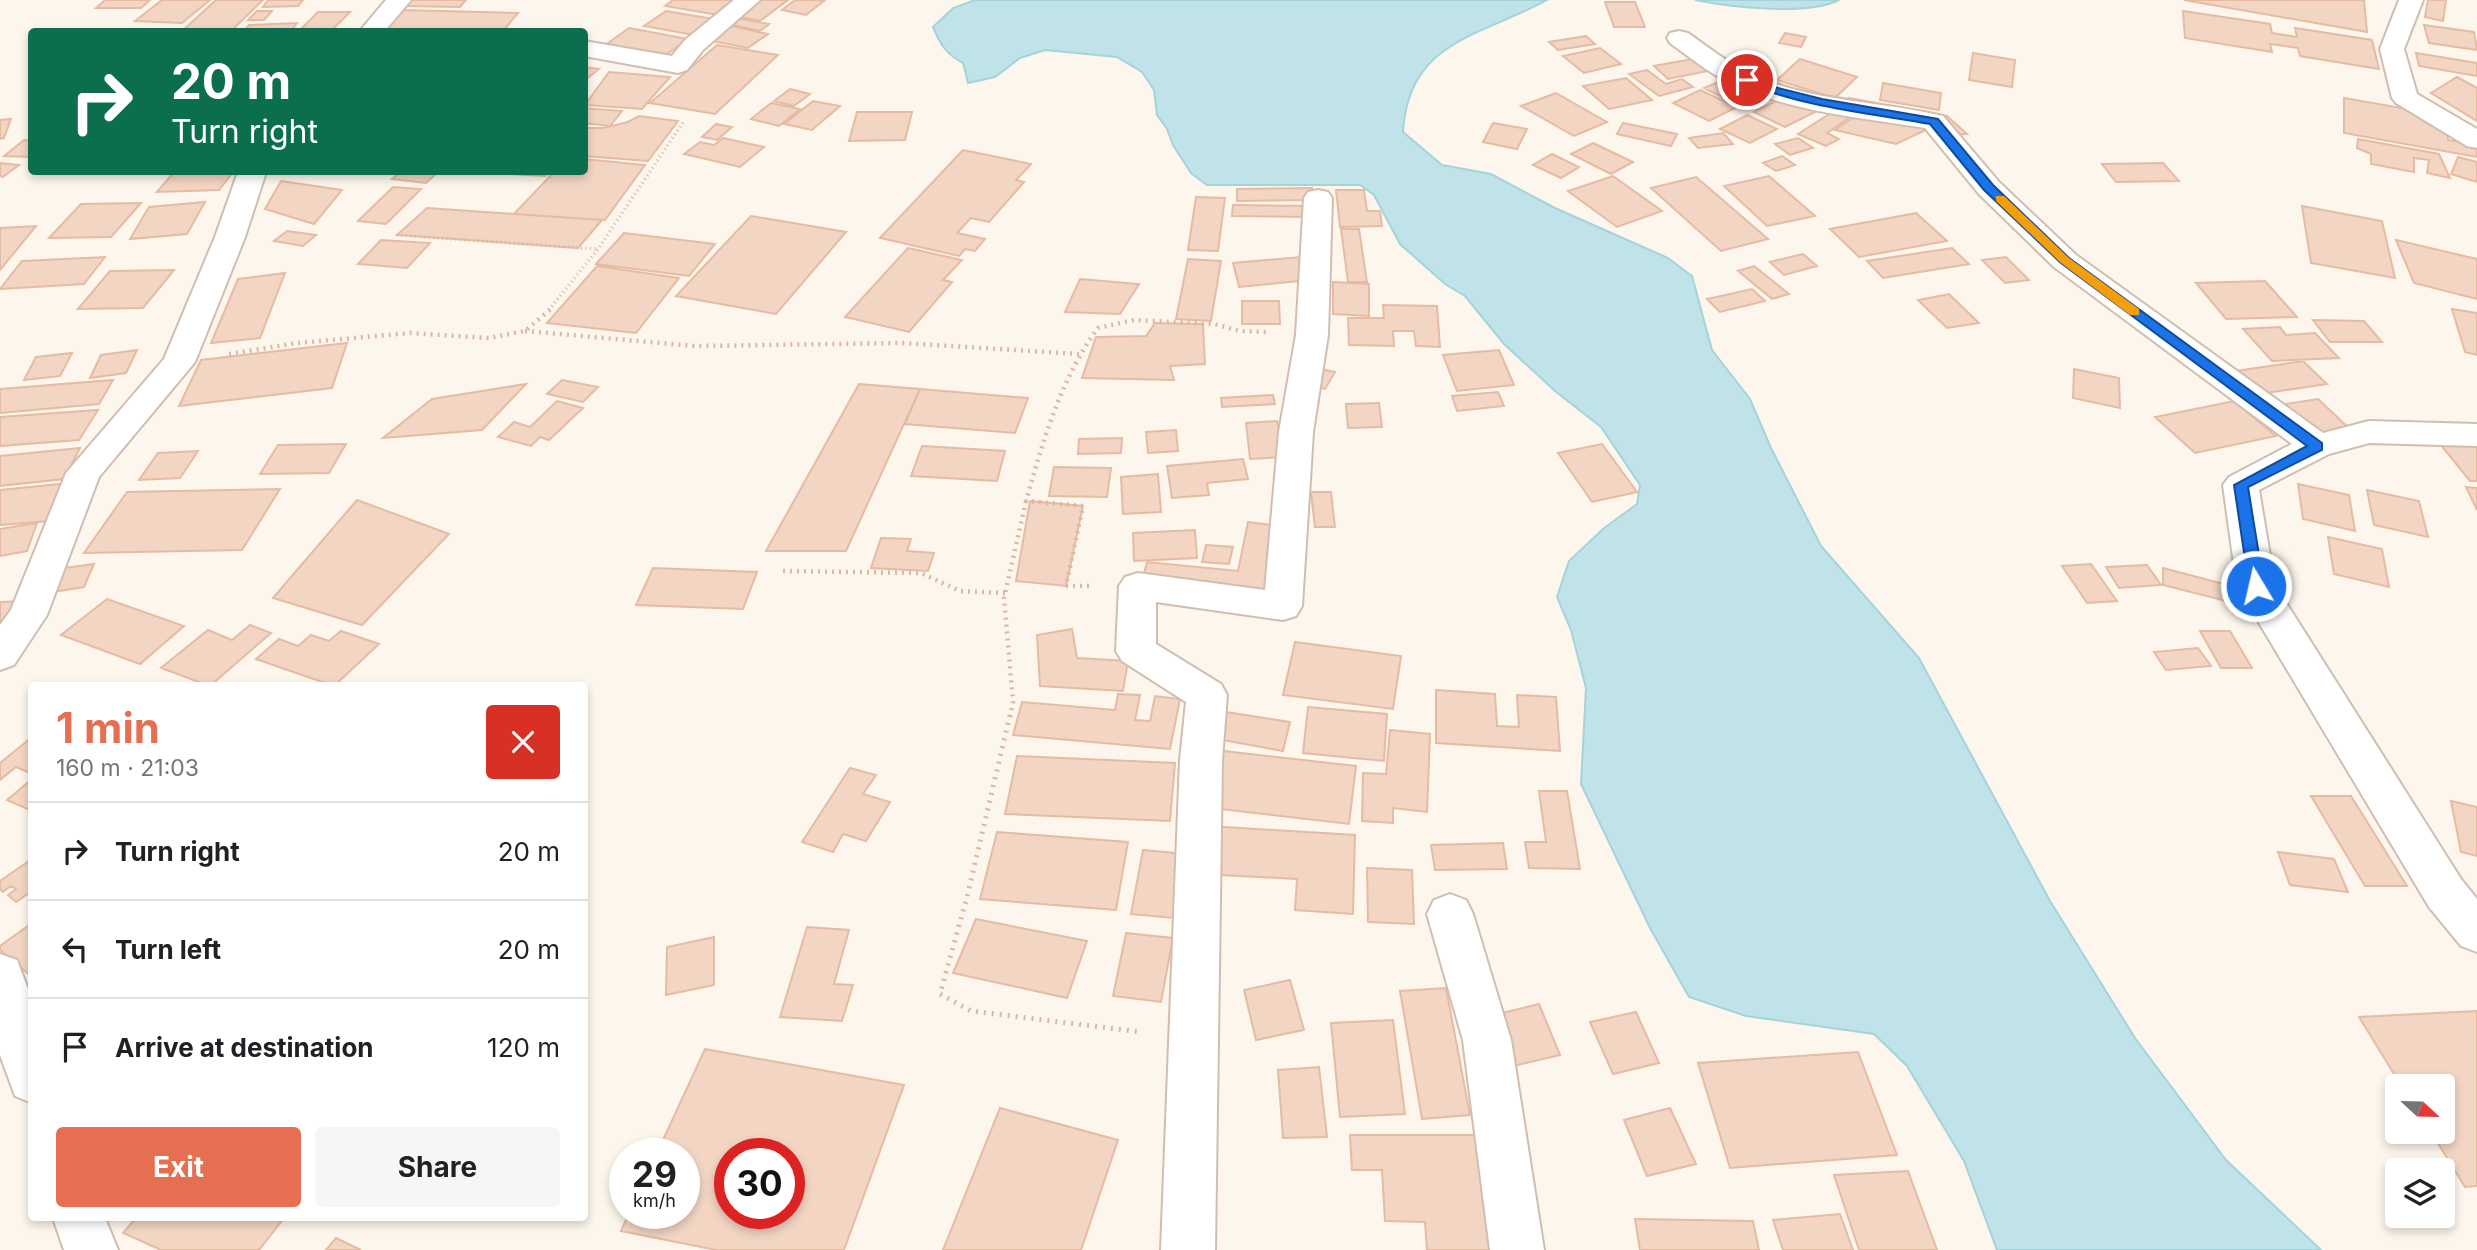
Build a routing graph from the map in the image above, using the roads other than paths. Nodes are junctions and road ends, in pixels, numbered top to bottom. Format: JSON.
{"nodes":[{"id":1,"x":398,"y":0,"type":"edge"},
{"id":2,"x":748,"y":0,"type":"edge"},
{"id":3,"x":2411,"y":0,"type":"edge"},
{"id":4,"x":374,"y":28,"type":"edge"},
{"id":5,"x":1679,"y":38,"type":"dead end"},
{"id":6,"x":588,"y":49,"type":"edge"},
{"id":7,"x":2477,"y":140,"type":"edge"},
{"id":8,"x":251,"y":175,"type":"edge"},
{"id":9,"x":1318,"y":198,"type":"dead end"},
{"id":10,"x":2477,"y":435,"type":"edge"},
{"id":11,"x":2317,"y":446,"type":"junction"},
{"id":12,"x":1,"y":651,"type":"edge"},
{"id":13,"x":1450,"y":914,"type":"dead end"},
{"id":14,"x":2477,"y":932,"type":"edge"},
{"id":15,"x":0,"y":975,"type":"edge"},
{"id":16,"x":28,"y":1067,"type":"edge"},
{"id":17,"x":80,"y":1221,"type":"edge"},
{"id":18,"x":91,"y":1250,"type":"edge"},
{"id":19,"x":1188,"y":1250,"type":"edge"},
{"id":20,"x":1517,"y":1250,"type":"edge"}],
"edges":[{"from":1,"to":4,"type":"street"},
{"from":2,"to":6,"type":"street"},
{"from":3,"to":7,"type":"street"},
{"from":5,"to":11,"type":"street"},
{"from":8,"to":12,"type":"street"},
{"from":9,"to":19,"type":"street"},
{"from":10,"to":11,"type":"street"},
{"from":11,"to":14,"type":"street"},
{"from":13,"to":20,"type":"street"},
{"from":15,"to":16,"type":"street"},
{"from":17,"to":18,"type":"street"}]}
